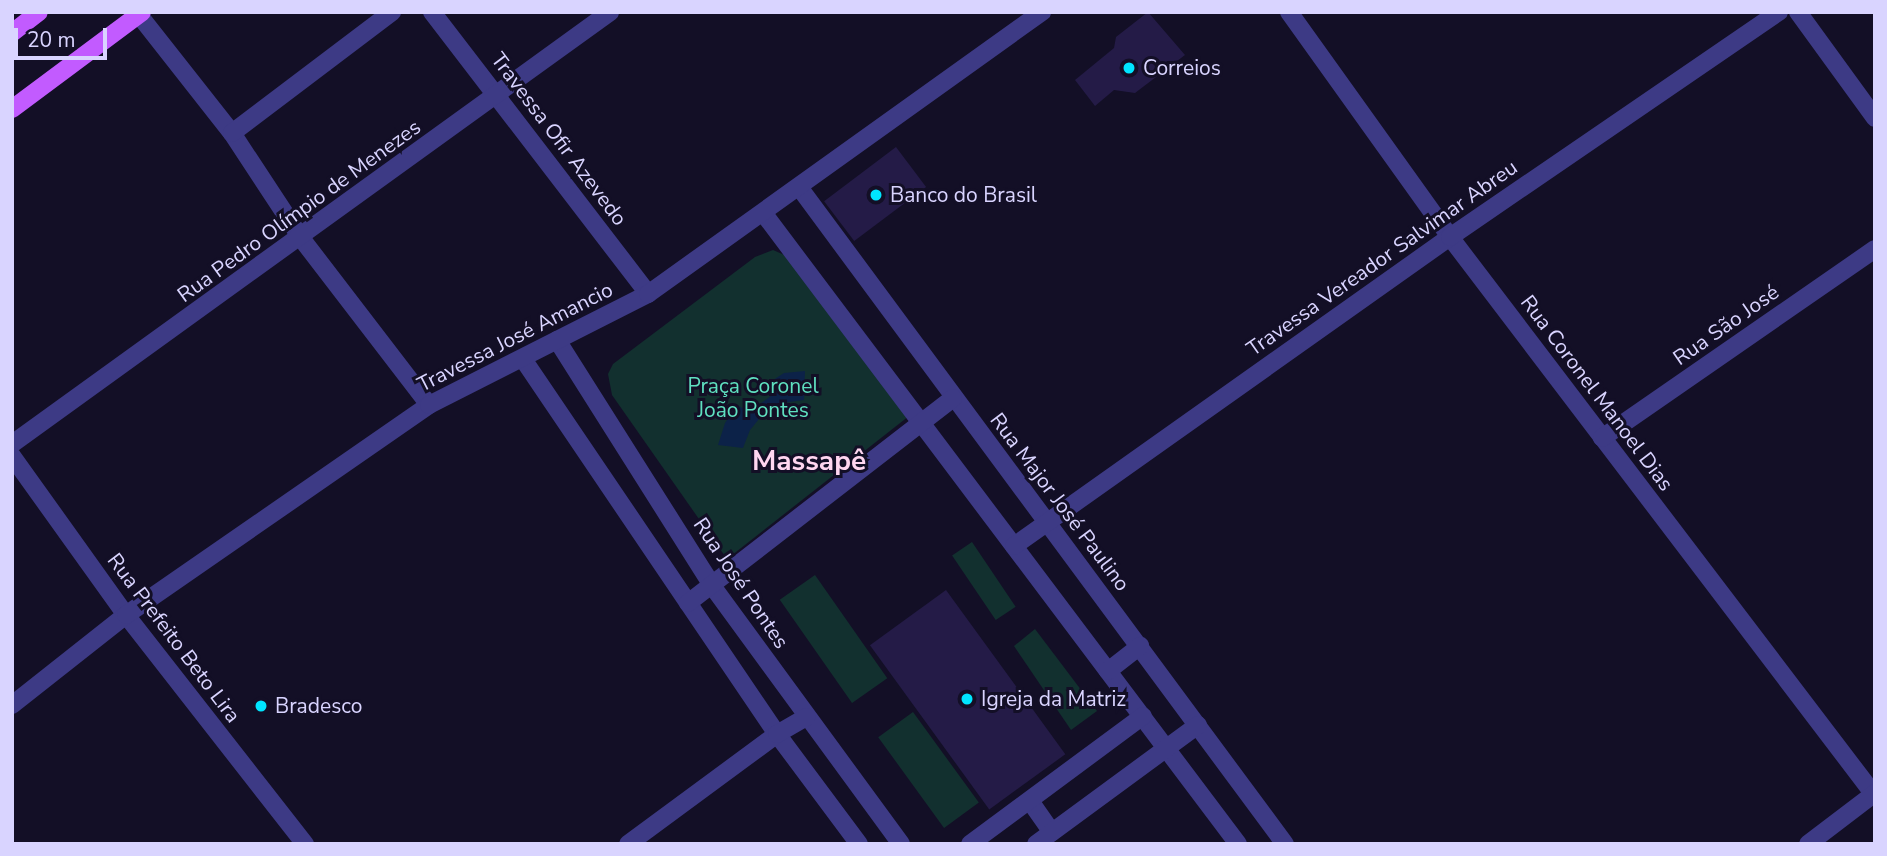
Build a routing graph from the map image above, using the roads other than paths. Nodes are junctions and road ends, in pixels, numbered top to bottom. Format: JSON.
{"nodes":[{"id":1,"x":39,"y":12,"type":"edge"},
{"id":2,"x":392,"y":12,"type":"edge"},
{"id":3,"x":432,"y":12,"type":"edge"},
{"id":4,"x":610,"y":12,"type":"edge"},
{"id":5,"x":1042,"y":12,"type":"edge"},
{"id":6,"x":1289,"y":12,"type":"edge"},
{"id":7,"x":1779,"y":12,"type":"edge"},
{"id":8,"x":1798,"y":12,"type":"edge"},
{"id":9,"x":141,"y":13,"type":"edge"},
{"id":10,"x":12,"y":33,"type":"edge"},
{"id":11,"x":497,"y":95,"type":"junction"},
{"id":12,"x":12,"y":108,"type":"edge"},
{"id":13,"x":1875,"y":118,"type":"edge"},
{"id":14,"x":232,"y":133,"type":"junction"},
{"id":15,"x":799,"y":187,"type":"junction"},
{"id":16,"x":764,"y":214,"type":"junction"},
{"id":17,"x":1450,"y":237,"type":"junction"},
{"id":18,"x":301,"y":238,"type":"junction"},
{"id":19,"x":1875,"y":249,"type":"edge"},
{"id":20,"x":648,"y":294,"type":"junction"},
{"id":21,"x":557,"y":340,"type":"junction"},
{"id":22,"x":523,"y":359,"type":"junction"},
{"id":23,"x":953,"y":398,"type":"junction"},
{"id":24,"x":429,"y":405,"type":"junction"},
{"id":25,"x":922,"y":422,"type":"junction"},
{"id":26,"x":1602,"y":438,"type":"junction"},
{"id":27,"x":12,"y":444,"type":"edge"},
{"id":28,"x":12,"y":456,"type":"edge"},
{"id":29,"x":1049,"y":522,"type":"junction"},
{"id":30,"x":1014,"y":546,"type":"junction"},
{"id":31,"x":713,"y":587,"type":"junction"},
{"id":32,"x":688,"y":603,"type":"junction"},
{"id":33,"x":126,"y":615,"type":"junction"},
{"id":34,"x":1140,"y":646,"type":"junction"},
{"id":35,"x":1108,"y":671,"type":"junction"},
{"id":36,"x":12,"y":705,"type":"edge"},
{"id":37,"x":1143,"y":716,"type":"junction"},
{"id":38,"x":807,"y":717,"type":"junction"},
{"id":39,"x":1198,"y":725,"type":"junction"},
{"id":40,"x":777,"y":734,"type":"junction"},
{"id":41,"x":1167,"y":748,"type":"junction"},
{"id":42,"x":1874,"y":795,"type":"edge"},
{"id":43,"x":1030,"y":801,"type":"junction"},
{"id":44,"x":1052,"y":832,"type":"junction"},
{"id":45,"x":305,"y":844,"type":"edge"},
{"id":46,"x":628,"y":844,"type":"edge"},
{"id":47,"x":859,"y":844,"type":"edge"},
{"id":48,"x":901,"y":844,"type":"edge"},
{"id":49,"x":970,"y":844,"type":"edge"},
{"id":50,"x":1036,"y":844,"type":"edge"},
{"id":51,"x":1238,"y":844,"type":"edge"},
{"id":52,"x":1285,"y":844,"type":"edge"},
{"id":53,"x":1808,"y":844,"type":"edge"}],
"edges":[{"from":1,"to":10,"type":"main road"},
{"from":2,"to":14,"type":"street"},
{"from":3,"to":11,"type":"street","name":"Travessa Ofir Azevedo"},
{"from":4,"to":11,"type":"street","name":"Rua Pedro Olímpio de Menezes"},
{"from":5,"to":15,"type":"street","name":"Travessa José Amancio"},
{"from":6,"to":17,"type":"street","name":"Rua Coronel Manoel Dias"},
{"from":7,"to":17,"type":"street","name":"Travessa Vereador Salvimar Abreu"},
{"from":8,"to":13,"type":"street"},
{"from":9,"to":12,"type":"main road"},
{"from":9,"to":14,"type":"street"},
{"from":11,"to":18,"type":"street","name":"Rua Pedro Olímpio de Menezes"},
{"from":11,"to":20,"type":"street","name":"Travessa Ofir Azevedo"},
{"from":14,"to":18,"type":"street"},
{"from":15,"to":16,"type":"street","name":"Travessa José Amancio"},
{"from":15,"to":23,"type":"street","name":"Rua Major José Paulino"},
{"from":16,"to":20,"type":"street","name":"Travessa José Amancio"},
{"from":16,"to":25,"type":"street"},
{"from":17,"to":26,"type":"street","name":"Rua Coronel Manoel Dias"},
{"from":17,"to":29,"type":"street","name":"Travessa Vereador Salvimar Abreu"},
{"from":18,"to":24,"type":"street"},
{"from":18,"to":27,"type":"street","name":"Rua Pedro Olímpio de Menezes"},
{"from":19,"to":26,"type":"street","name":"Rua São José"},
{"from":20,"to":21,"type":"street","name":"Travessa José Amancio"},
{"from":21,"to":22,"type":"street","name":"Travessa José Amancio"},
{"from":21,"to":31,"type":"street","name":"Rua José Pontes"},
{"from":22,"to":24,"type":"street","name":"Travessa José Amancio"},
{"from":22,"to":32,"type":"street"},
{"from":23,"to":25,"type":"street"},
{"from":23,"to":29,"type":"street","name":"Rua Major José Paulino"},
{"from":24,"to":33,"type":"street","name":"Travessa José Amancio"},
{"from":25,"to":30,"type":"street"},
{"from":25,"to":31,"type":"street"},
{"from":26,"to":42,"type":"street","name":"Rua Coronel Manoel Dias"},
{"from":28,"to":33,"type":"street","name":"Rua Prefeito Beto Lira"},
{"from":29,"to":30,"type":"street","name":"Travessa Vereador Salvimar Abreu"},
{"from":29,"to":34,"type":"street","name":"Rua Major José Paulino"},
{"from":30,"to":35,"type":"street"},
{"from":31,"to":32,"type":"street"},
{"from":31,"to":38,"type":"street","name":"Rua José Pontes"},
{"from":32,"to":40,"type":"street"},
{"from":33,"to":36,"type":"street","name":"Travessa José Amancio"},
{"from":33,"to":45,"type":"street","name":"Rua Prefeito Beto Lira"},
{"from":34,"to":35,"type":"street"},
{"from":34,"to":39,"type":"street","name":"Rua Major José Paulino"},
{"from":35,"to":37,"type":"street"},
{"from":37,"to":41,"type":"street"},
{"from":37,"to":43,"type":"street"},
{"from":38,"to":40,"type":"street"},
{"from":38,"to":48,"type":"street","name":"Rua José Pontes"},
{"from":39,"to":41,"type":"street"},
{"from":39,"to":52,"type":"street","name":"Rua Major José Paulino"},
{"from":40,"to":46,"type":"street"},
{"from":40,"to":47,"type":"street"},
{"from":41,"to":44,"type":"street"},
{"from":41,"to":51,"type":"street"},
{"from":42,"to":53,"type":"street"},
{"from":43,"to":44,"type":"street"},
{"from":43,"to":49,"type":"street"},
{"from":44,"to":50,"type":"street"}]}
